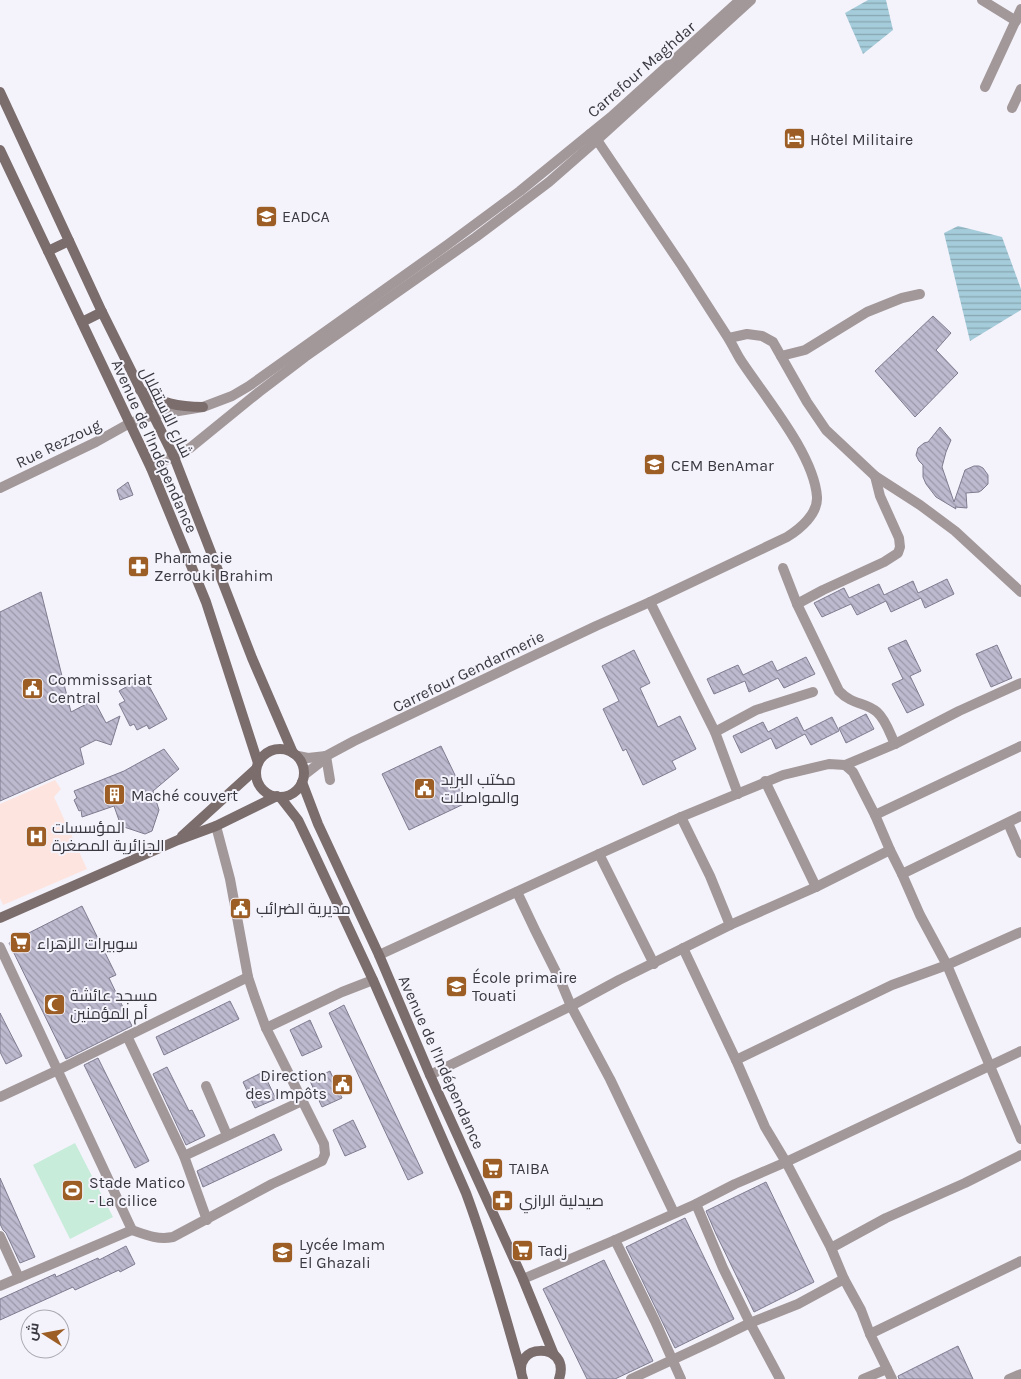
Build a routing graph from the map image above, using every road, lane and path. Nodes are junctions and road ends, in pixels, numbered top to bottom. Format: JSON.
{"nodes":[{"id":1,"x":740,"y":0,"type":"edge"},
{"id":2,"x":751,"y":0,"type":"edge"},
{"id":3,"x":982,"y":0,"type":"edge"},
{"id":4,"x":1021,"y":9,"type":"edge"},
{"id":5,"x":1016,"y":21,"type":"junction"},
{"id":6,"x":985,"y":87,"type":"dead end"},
{"id":7,"x":1021,"y":90,"type":"edge"},
{"id":8,"x":0,"y":92,"type":"edge"},
{"id":9,"x":1012,"y":108,"type":"dead end"},
{"id":10,"x":594,"y":137,"type":"junction"},
{"id":11,"x":0,"y":150,"type":"edge"},
{"id":12,"x":69,"y":241,"type":"junction"},
{"id":13,"x":48,"y":252,"type":"junction"},
{"id":14,"x":920,"y":294,"type":"dead end"},
{"id":15,"x":102,"y":312,"type":"junction"},
{"id":16,"x":82,"y":322,"type":"junction"},
{"id":17,"x":729,"y":338,"type":"junction"},
{"id":18,"x":781,"y":356,"type":"junction"},
{"id":19,"x":140,"y":390,"type":"junction"},
{"id":20,"x":203,"y":407,"type":"junction"},
{"id":21,"x":154,"y":415,"type":"junction"},
{"id":22,"x":130,"y":423,"type":"junction"},
{"id":23,"x":174,"y":457,"type":"junction"},
{"id":24,"x":151,"y":468,"type":"junction"},
{"id":25,"x":875,"y":476,"type":"junction"},
{"id":26,"x":0,"y":488,"type":"edge"},
{"id":27,"x":783,"y":568,"type":"dead end"},
{"id":28,"x":1021,"y":592,"type":"edge"},
{"id":29,"x":650,"y":602,"type":"junction"},
{"id":30,"x":797,"y":604,"type":"junction"},
{"id":31,"x":1021,"y":683,"type":"edge"},
{"id":32,"x":813,"y":692,"type":"dead end"},
{"id":33,"x":715,"y":732,"type":"junction"},
{"id":34,"x":895,"y":744,"type":"junction"},
{"id":35,"x":1021,"y":746,"type":"edge"},
{"id":36,"x":295,"y":755,"type":"junction"},
{"id":37,"x":326,"y":756,"type":"junction"},
{"id":38,"x":845,"y":765,"type":"junction"},
{"id":39,"x":257,"y":766,"type":"junction"},
{"id":40,"x":303,"y":779,"type":"junction"},
{"id":41,"x":330,"y":780,"type":"dead end"},
{"id":42,"x":765,"y":781,"type":"junction"},
{"id":43,"x":738,"y":794,"type":"junction"},
{"id":44,"x":278,"y":796,"type":"junction"},
{"id":45,"x":875,"y":815,"type":"junction"},
{"id":46,"x":1021,"y":816,"type":"edge"},
{"id":47,"x":682,"y":817,"type":"junction"},
{"id":48,"x":1008,"y":823,"type":"junction"},
{"id":49,"x":216,"y":826,"type":"junction"},
{"id":50,"x":178,"y":840,"type":"junction"},
{"id":51,"x":890,"y":850,"type":"junction"},
{"id":52,"x":1021,"y":853,"type":"edge"},
{"id":53,"x":599,"y":854,"type":"junction"},
{"id":54,"x":902,"y":874,"type":"junction"},
{"id":55,"x":816,"y":887,"type":"junction"},
{"id":56,"x":517,"y":892,"type":"junction"},
{"id":57,"x":1,"y":915,"type":"edge"},
{"id":58,"x":730,"y":925,"type":"junction"},
{"id":59,"x":1021,"y":932,"type":"edge"},
{"id":60,"x":0,"y":947,"type":"edge"},
{"id":61,"x":683,"y":948,"type":"junction"},
{"id":62,"x":379,"y":955,"type":"junction"},
{"id":63,"x":654,"y":964,"type":"junction"},
{"id":64,"x":947,"y":965,"type":"junction"},
{"id":65,"x":248,"y":977,"type":"junction"},
{"id":66,"x":373,"y":980,"type":"junction"},
{"id":67,"x":571,"y":1006,"type":"junction"},
{"id":68,"x":266,"y":1028,"type":"junction"},
{"id":69,"x":127,"y":1036,"type":"junction"},
{"id":70,"x":1021,"y":1050,"type":"edge"},
{"id":71,"x":736,"y":1060,"type":"junction"},
{"id":72,"x":991,"y":1065,"type":"junction"},
{"id":73,"x":58,"y":1070,"type":"junction"},
{"id":74,"x":430,"y":1075,"type":"junction"},
{"id":75,"x":206,"y":1086,"type":"dead end"},
{"id":76,"x":0,"y":1097,"type":"edge"},
{"id":77,"x":302,"y":1101,"type":"junction"},
{"id":78,"x":228,"y":1135,"type":"junction"},
{"id":79,"x":1021,"y":1139,"type":"edge"},
{"id":80,"x":1021,"y":1155,"type":"edge"},
{"id":81,"x":184,"y":1156,"type":"junction"},
{"id":82,"x":786,"y":1162,"type":"junction"},
{"id":83,"x":696,"y":1204,"type":"junction"},
{"id":84,"x":674,"y":1213,"type":"junction"},
{"id":85,"x":207,"y":1220,"type":"junction"},
{"id":86,"x":132,"y":1230,"type":"junction"},
{"id":87,"x":0,"y":1236,"type":"edge"},
{"id":88,"x":615,"y":1240,"type":"junction"},
{"id":89,"x":831,"y":1248,"type":"junction"},
{"id":90,"x":1021,"y":1260,"type":"edge"},
{"id":91,"x":20,"y":1278,"type":"junction"},
{"id":92,"x":523,"y":1279,"type":"junction"},
{"id":93,"x":844,"y":1279,"type":"junction"},
{"id":94,"x":0,"y":1286,"type":"edge"},
{"id":95,"x":750,"y":1323,"type":"junction"},
{"id":96,"x":870,"y":1334,"type":"junction"},
{"id":97,"x":554,"y":1355,"type":"junction"},
{"id":98,"x":673,"y":1360,"type":"junction"},
{"id":99,"x":561,"y":1366,"type":"junction"},
{"id":100,"x":887,"y":1369,"type":"junction"},
{"id":101,"x":1021,"y":1374,"type":"edge"},
{"id":102,"x":522,"y":1377,"type":"edge"},
{"id":103,"x":559,"y":1379,"type":"edge"},
{"id":104,"x":569,"y":1379,"type":"edge"},
{"id":105,"x":631,"y":1379,"type":"edge"},
{"id":106,"x":681,"y":1379,"type":"edge"},
{"id":107,"x":780,"y":1379,"type":"edge"},
{"id":108,"x":863,"y":1379,"type":"edge"},
{"id":109,"x":892,"y":1379,"type":"edge"},
{"id":110,"x":1009,"y":1379,"type":"edge"}],
"edges":[{"from":1,"to":10,"type":"street","name":"Carrefour Maghdar"},
{"from":2,"to":10,"type":"street"},
{"from":3,"to":5,"type":"street"},
{"from":4,"to":5,"type":"street"},
{"from":5,"to":6,"type":"street"},
{"from":7,"to":9,"type":"street"},
{"from":8,"to":12,"type":"main road","name":"شارع الاستقلال"},
{"from":10,"to":17,"type":"street","name":"Carrefour Gendarmerie"},
{"from":10,"to":20,"type":"street","name":"Rue Rezzoug"},
{"from":10,"to":23,"type":"street"},
{"from":11,"to":13,"type":"main road","name":"Avenue de l'Indépendance"},
{"from":12,"to":13,"type":"main road"},
{"from":12,"to":15,"type":"main road","name":"شارع الاستقلال"},
{"from":13,"to":16,"type":"main road","name":"Avenue de l'Indépendance"},
{"from":14,"to":18,"type":"street"},
{"from":15,"to":16,"type":"main road"},
{"from":15,"to":19,"type":"main road","name":"شارع الاستقلال"},
{"from":16,"to":22,"type":"main road","name":"Avenue de l'Indépendance"},
{"from":17,"to":18,"type":"street"},
{"from":17,"to":29,"type":"street","name":"Carrefour Gendarmerie"},
{"from":18,"to":25,"type":"street"},
{"from":19,"to":20,"type":"main road"},
{"from":19,"to":21,"type":"main road","name":"شارع الاستقلال"},
{"from":20,"to":21,"type":"street","name":"Rue Rezzoug"},
{"from":21,"to":22,"type":"street","name":"Rue Rezzoug"},
{"from":21,"to":23,"type":"main road","name":"شارع الاستقلال"},
{"from":22,"to":24,"type":"main road","name":"Avenue de l'Indépendance"},
{"from":22,"to":26,"type":"street","name":"Rue Rezzoug"},
{"from":23,"to":24,"type":"street"},
{"from":23,"to":36,"type":"main road","name":"شارع الاستقلال"},
{"from":24,"to":39,"type":"main road","name":"Avenue de l'Indépendance"},
{"from":25,"to":28,"type":"street"},
{"from":25,"to":30,"type":"street"},
{"from":27,"to":30,"type":"street"},
{"from":29,"to":33,"type":"street"},
{"from":29,"to":37,"type":"street","name":"Carrefour Gendarmerie"},
{"from":30,"to":34,"type":"street"},
{"from":31,"to":34,"type":"street"},
{"from":32,"to":33,"type":"street"},
{"from":33,"to":43,"type":"street"},
{"from":34,"to":38,"type":"street"},
{"from":35,"to":45,"type":"street"},
{"from":36,"to":37,"type":"street"},
{"from":36,"to":39,"type":"main road"},
{"from":36,"to":40,"type":"main road"},
{"from":37,"to":40,"type":"street","name":"Carrefour Gendarmerie"},
{"from":37,"to":41,"type":"street"},
{"from":38,"to":42,"type":"street"},
{"from":38,"to":45,"type":"street"},
{"from":39,"to":44,"type":"main road"},
{"from":39,"to":50,"type":"main road"},
{"from":40,"to":44,"type":"main road","name":"Carrefour Gendarmerie"},
{"from":40,"to":62,"type":"main road","name":"Avenue de l'Indépendance"},
{"from":42,"to":43,"type":"street"},
{"from":42,"to":55,"type":"street"},
{"from":43,"to":47,"type":"street"},
{"from":44,"to":49,"type":"main road","name":"Carrefour Gendarmerie"},
{"from":44,"to":66,"type":"main road","name":"Avenue de l'Indépendance"},
{"from":45,"to":51,"type":"street"},
{"from":46,"to":48,"type":"street"},
{"from":47,"to":53,"type":"street"},
{"from":47,"to":58,"type":"street"},
{"from":48,"to":52,"type":"street"},
{"from":48,"to":54,"type":"street"},
{"from":49,"to":50,"type":"main road","name":"Carrefour Gendarmerie"},
{"from":49,"to":65,"type":"street"},
{"from":50,"to":57,"type":"main road","name":"Carrefour Gendarmerie"},
{"from":51,"to":54,"type":"street"},
{"from":51,"to":55,"type":"street"},
{"from":53,"to":56,"type":"street"},
{"from":53,"to":63,"type":"street"},
{"from":54,"to":64,"type":"street"},
{"from":55,"to":58,"type":"street"},
{"from":56,"to":62,"type":"street"},
{"from":56,"to":67,"type":"street"},
{"from":58,"to":61,"type":"street"},
{"from":59,"to":64,"type":"street"},
{"from":60,"to":73,"type":"street"},
{"from":61,"to":63,"type":"street"},
{"from":61,"to":71,"type":"street"},
{"from":62,"to":74,"type":"main road","name":"Avenue de l'Indépendance"},
{"from":63,"to":67,"type":"street"},
{"from":64,"to":71,"type":"street"},
{"from":64,"to":72,"type":"street"},
{"from":65,"to":68,"type":"street"},
{"from":65,"to":69,"type":"street"},
{"from":66,"to":68,"type":"street"},
{"from":66,"to":102,"type":"main road","name":"Avenue de l'Indépendance"},
{"from":67,"to":74,"type":"street"},
{"from":67,"to":84,"type":"street"},
{"from":68,"to":77,"type":"street"},
{"from":69,"to":73,"type":"street"},
{"from":69,"to":81,"type":"street"},
{"from":70,"to":72,"type":"street"},
{"from":71,"to":82,"type":"street"},
{"from":72,"to":79,"type":"street"},
{"from":72,"to":82,"type":"street"},
{"from":73,"to":76,"type":"street"},
{"from":73,"to":86,"type":"street"},
{"from":74,"to":92,"type":"main road","name":"Avenue de l'Indépendance"},
{"from":75,"to":78,"type":"street"},
{"from":77,"to":78,"type":"street"},
{"from":77,"to":85,"type":"street"},
{"from":78,"to":81,"type":"street"},
{"from":80,"to":89,"type":"street"},
{"from":81,"to":85,"type":"street"},
{"from":82,"to":83,"type":"street"},
{"from":82,"to":89,"type":"street"},
{"from":83,"to":84,"type":"street"},
{"from":83,"to":95,"type":"street"},
{"from":84,"to":88,"type":"street"},
{"from":85,"to":86,"type":"street"},
{"from":86,"to":91,"type":"street"},
{"from":87,"to":91,"type":"street"},
{"from":88,"to":92,"type":"street"},
{"from":88,"to":98,"type":"street"},
{"from":89,"to":93,"type":"street"},
{"from":90,"to":96,"type":"street"},
{"from":91,"to":94,"type":"street"},
{"from":92,"to":97,"type":"main road","name":"Avenue de l'Indépendance"},
{"from":93,"to":95,"type":"street"},
{"from":93,"to":96,"type":"street"},
{"from":95,"to":98,"type":"street"},
{"from":95,"to":107,"type":"street"},
{"from":96,"to":100,"type":"street"},
{"from":97,"to":99,"type":"main road","name":"Avenue de l'Indépendance"},
{"from":97,"to":102,"type":"main road"},
{"from":98,"to":105,"type":"street"},
{"from":98,"to":106,"type":"street"},
{"from":99,"to":103,"type":"main road"},
{"from":99,"to":104,"type":"main road"},
{"from":100,"to":108,"type":"street"},
{"from":100,"to":109,"type":"street"},
{"from":101,"to":110,"type":"street"}]}
